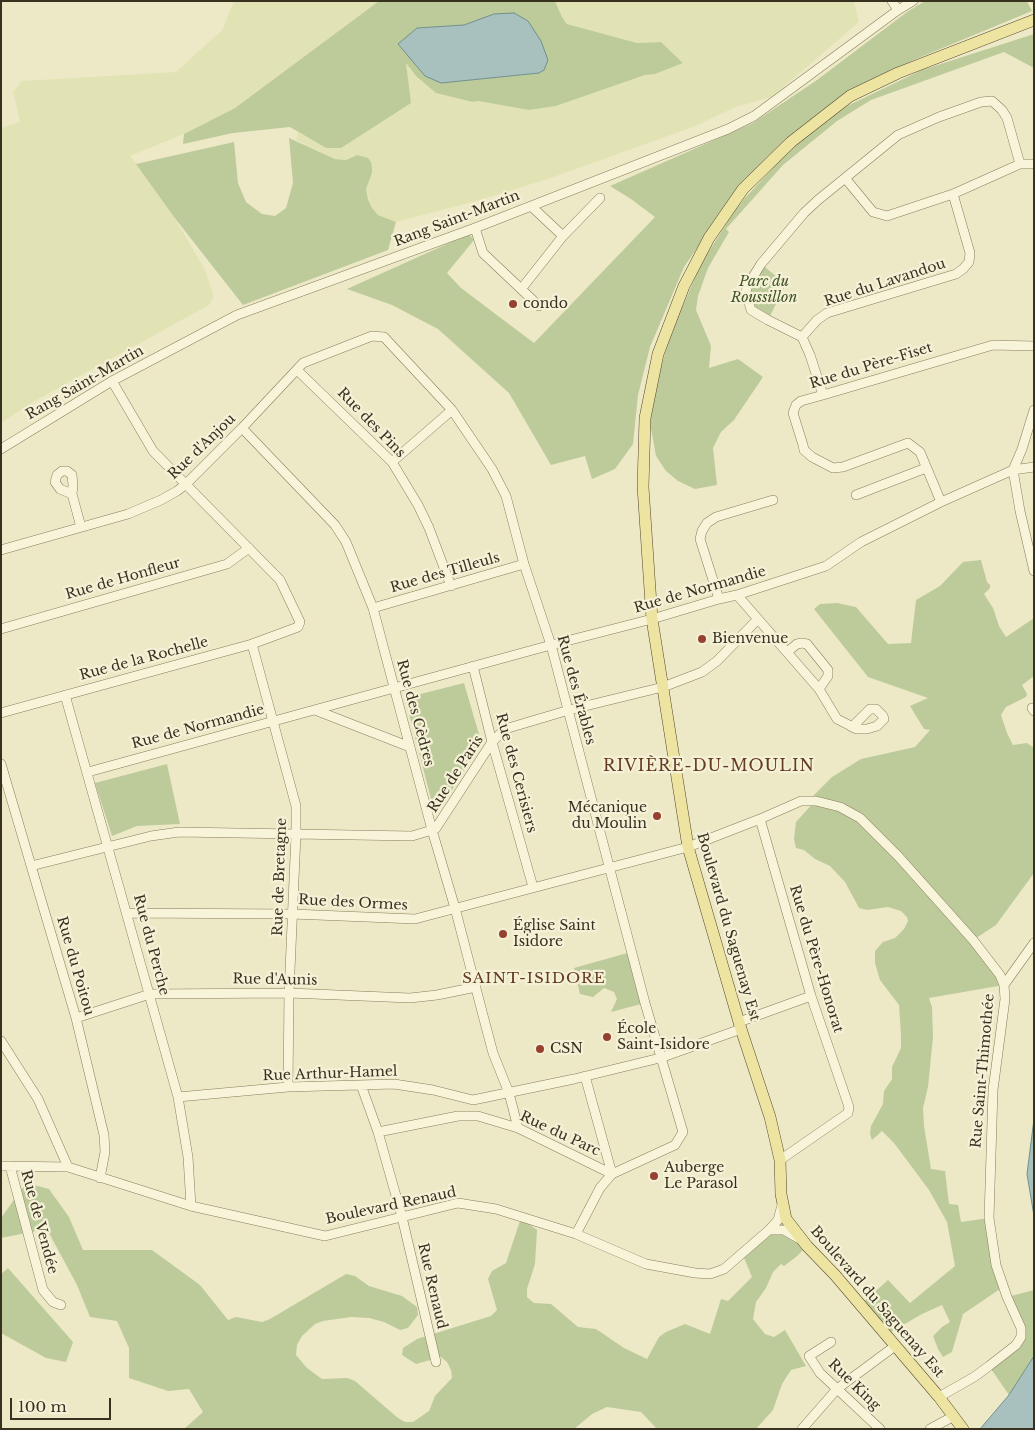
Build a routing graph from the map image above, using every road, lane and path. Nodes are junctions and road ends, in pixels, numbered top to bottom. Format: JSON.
{"nodes":[{"id":1,"x":892,"y":1,"type":"edge"},
{"id":2,"x":913,"y":1,"type":"edge"},
{"id":3,"x":898,"y":10,"type":"junction"},
{"id":4,"x":1034,"y":20,"type":"edge"},
{"id":5,"x":1020,"y":164,"type":"junction"},
{"id":6,"x":1034,"y":164,"type":"edge"},
{"id":7,"x":845,"y":178,"type":"junction"},
{"id":8,"x":953,"y":194,"type":"junction"},
{"id":9,"x":600,"y":198,"type":"dead end"},
{"id":10,"x":531,"y":206,"type":"junction"},
{"id":11,"x":475,"y":228,"type":"junction"},
{"id":12,"x":563,"y":236,"type":"junction"},
{"id":13,"x":522,"y":288,"type":"junction"},
{"id":14,"x":539,"y":306,"type":"dead end"},
{"id":15,"x":372,"y":336,"type":"joint"},
{"id":16,"x":802,"y":337,"type":"junction"},
{"id":17,"x":1034,"y":346,"type":"edge"},
{"id":18,"x":298,"y":370,"type":"junction"},
{"id":19,"x":112,"y":381,"type":"junction"},
{"id":20,"x":823,"y":394,"type":"junction"},
{"id":21,"x":452,"y":410,"type":"junction"},
{"id":22,"x":1034,"y":410,"type":"edge"},
{"id":23,"x":242,"y":428,"type":"junction"},
{"id":24,"x":1,"y":449,"type":"edge"},
{"id":25,"x":392,"y":462,"type":"junction"},
{"id":26,"x":1034,"y":467,"type":"edge"},
{"id":27,"x":926,"y":468,"type":"junction"},
{"id":28,"x":1013,"y":470,"type":"junction"},
{"id":29,"x":186,"y":485,"type":"junction"},
{"id":30,"x":72,"y":494,"type":"dead end"},
{"id":31,"x":856,"y":495,"type":"dead end"},
{"id":32,"x":773,"y":500,"type":"dead end"},
{"id":33,"x":941,"y":502,"type":"junction"},
{"id":34,"x":80,"y":527,"type":"junction"},
{"id":35,"x":249,"y":548,"type":"junction"},
{"id":36,"x":1,"y":550,"type":"edge"},
{"id":37,"x":1032,"y":552,"type":"edge"},
{"id":38,"x":524,"y":564,"type":"junction"},
{"id":39,"x":1034,"y":571,"type":"edge"},
{"id":40,"x":451,"y":586,"type":"junction"},
{"id":41,"x":737,"y":595,"type":"junction"},
{"id":42,"x":719,"y":599,"type":"junction"},
{"id":43,"x":373,"y":608,"type":"junction"},
{"id":44,"x":652,"y":619,"type":"junction"},
{"id":45,"x":758,"y":619,"type":"junction"},
{"id":46,"x":1,"y":629,"type":"edge"},
{"id":47,"x":252,"y":644,"type":"junction"},
{"id":48,"x":551,"y":645,"type":"junction"},
{"id":49,"x":787,"y":652,"type":"junction"},
{"id":50,"x":473,"y":666,"type":"junction"},
{"id":51,"x":663,"y":687,"type":"junction"},
{"id":52,"x":395,"y":688,"type":"junction"},
{"id":53,"x":819,"y":689,"type":"junction"},
{"id":54,"x":65,"y":695,"type":"junction"},
{"id":55,"x":315,"y":710,"type":"junction"},
{"id":56,"x":568,"y":710,"type":"junction"},
{"id":57,"x":1,"y":713,"type":"edge"},
{"id":58,"x":273,"y":720,"type":"junction"},
{"id":59,"x":852,"y":726,"type":"dead end"},
{"id":60,"x":492,"y":742,"type":"junction"},
{"id":61,"x":410,"y":747,"type":"junction"},
{"id":62,"x":1,"y":764,"type":"edge"},
{"id":63,"x":88,"y":772,"type":"junction"},
{"id":64,"x":760,"y":819,"type":"junction"},
{"id":65,"x":432,"y":830,"type":"junction"},
{"id":66,"x":296,"y":834,"type":"junction"},
{"id":67,"x":108,"y":846,"type":"junction"},
{"id":68,"x":688,"y":847,"type":"junction"},
{"id":69,"x":31,"y":866,"type":"junction"},
{"id":70,"x":609,"y":869,"type":"junction"},
{"id":71,"x":532,"y":887,"type":"junction"},
{"id":72,"x":455,"y":908,"type":"junction"},
{"id":73,"x":128,"y":913,"type":"junction"},
{"id":74,"x":292,"y":914,"type":"junction"},
{"id":75,"x":1034,"y":943,"type":"edge"},
{"id":76,"x":1004,"y":985,"type":"junction"},
{"id":77,"x":476,"y":987,"type":"junction"},
{"id":78,"x":289,"y":993,"type":"junction"},
{"id":79,"x":150,"y":994,"type":"junction"},
{"id":80,"x":811,"y":996,"type":"junction"},
{"id":81,"x":76,"y":1018,"type":"junction"},
{"id":82,"x":740,"y":1025,"type":"junction"},
{"id":83,"x":1,"y":1041,"type":"edge"},
{"id":84,"x":660,"y":1058,"type":"junction"},
{"id":85,"x":585,"y":1076,"type":"junction"},
{"id":86,"x":361,"y":1085,"type":"junction"},
{"id":87,"x":288,"y":1087,"type":"junction"},
{"id":88,"x":509,"y":1093,"type":"junction"},
{"id":89,"x":178,"y":1097,"type":"junction"},
{"id":90,"x":518,"y":1128,"type":"junction"},
{"id":91,"x":378,"y":1132,"type":"junction"},
{"id":92,"x":780,"y":1160,"type":"junction"},
{"id":93,"x":5,"y":1166,"type":"edge"},
{"id":94,"x":68,"y":1167,"type":"junction"},
{"id":95,"x":612,"y":1174,"type":"junction"},
{"id":96,"x":100,"y":1178,"type":"junction"},
{"id":97,"x":782,"y":1194,"type":"junction"},
{"id":98,"x":191,"y":1206,"type":"junction"},
{"id":99,"x":402,"y":1217,"type":"junction"},
{"id":100,"x":768,"y":1230,"type":"junction"},
{"id":101,"x":576,"y":1234,"type":"junction"},
{"id":102,"x":807,"y":1246,"type":"junction"},
{"id":103,"x":61,"y":1305,"type":"dead end"},
{"id":104,"x":832,"y":1342,"type":"dead end"},
{"id":105,"x":895,"y":1346,"type":"junction"},
{"id":106,"x":436,"y":1362,"type":"dead end"},
{"id":107,"x":837,"y":1389,"type":"junction"},
{"id":108,"x":939,"y":1397,"type":"junction"},
{"id":109,"x":954,"y":1416,"type":"junction"},
{"id":110,"x":802,"y":1429,"type":"edge"},
{"id":111,"x":880,"y":1429,"type":"edge"},
{"id":112,"x":930,"y":1429,"type":"edge"},
{"id":113,"x":963,"y":1429,"type":"edge"}],
"edges":[{"from":1,"to":3,"type":"street"},
{"from":2,"to":3,"type":"street","name":"Rang Saint-Martin"},
{"from":3,"to":10,"type":"street","name":"Rang Saint-Martin"},
{"from":4,"to":44,"type":"main road","name":"Boulevard du Saguenay Est"},
{"from":5,"to":6,"type":"street"},
{"from":5,"to":7,"type":"street"},
{"from":5,"to":8,"type":"street"},
{"from":7,"to":8,"type":"street"},
{"from":7,"to":16,"type":"street"},
{"from":8,"to":16,"type":"street","name":"Rue du Lavandou"},
{"from":9,"to":12,"type":"street"},
{"from":10,"to":11,"type":"street","name":"Rang Saint-Martin"},
{"from":10,"to":12,"type":"street"},
{"from":11,"to":13,"type":"street"},
{"from":11,"to":19,"type":"street","name":"Rang Saint-Martin"},
{"from":12,"to":13,"type":"street"},
{"from":13,"to":14,"type":"street"},
{"from":15,"to":18,"type":"street","name":"Rue d'Anjou"},
{"from":15,"to":21,"type":"street","name":"Rue des Érables"},
{"from":16,"to":20,"type":"street"},
{"from":17,"to":20,"type":"street","name":"Rue du Père-Fiset"},
{"from":18,"to":23,"type":"street","name":"Rue d'Anjou"},
{"from":18,"to":25,"type":"street","name":"Rue des Pins"},
{"from":19,"to":24,"type":"street","name":"Rang Saint-Martin"},
{"from":19,"to":29,"type":"street"},
{"from":20,"to":27,"type":"street","name":"Rue du Père-Fiset"},
{"from":21,"to":25,"type":"street"},
{"from":21,"to":38,"type":"street","name":"Rue des Érables"},
{"from":22,"to":28,"type":"street"},
{"from":23,"to":29,"type":"street","name":"Rue d'Anjou"},
{"from":23,"to":43,"type":"street","name":"Rue des Cèdres"},
{"from":25,"to":40,"type":"street","name":"Rue des Pins"},
{"from":26,"to":28,"type":"street","name":"Rue de Normandie"},
{"from":27,"to":31,"type":"street"},
{"from":27,"to":33,"type":"street","name":"Rue du Père-Fiset"},
{"from":28,"to":33,"type":"street","name":"Rue de Normandie"},
{"from":28,"to":37,"type":"street"},
{"from":29,"to":34,"type":"street","name":"Rue d'Anjou"},
{"from":29,"to":35,"type":"street"},
{"from":30,"to":34,"type":"street"},
{"from":32,"to":42,"type":"street"},
{"from":33,"to":41,"type":"street","name":"Rue de Normandie"},
{"from":34,"to":36,"type":"street","name":"Rue d'Anjou"},
{"from":35,"to":46,"type":"street","name":"Rue de Honfleur"},
{"from":35,"to":47,"type":"street","name":"Rue de la Rochelle"},
{"from":37,"to":39,"type":"street"},
{"from":38,"to":40,"type":"street","name":"Rue des Tilleuls"},
{"from":38,"to":48,"type":"street","name":"Rue des Érables"},
{"from":40,"to":43,"type":"street","name":"Rue des Tilleuls"},
{"from":41,"to":42,"type":"street","name":"Rue de Normandie"},
{"from":41,"to":45,"type":"street"},
{"from":42,"to":44,"type":"street","name":"Rue de Normandie"},
{"from":43,"to":52,"type":"street","name":"Rue des Cèdres"},
{"from":44,"to":48,"type":"street","name":"Rue de Normandie"},
{"from":44,"to":51,"type":"main road","name":"Boulevard du Saguenay Est"},
{"from":45,"to":49,"type":"street"},
{"from":45,"to":51,"type":"street","name":"Rue de Paris"},
{"from":47,"to":54,"type":"street","name":"Rue de la Rochelle"},
{"from":47,"to":58,"type":"street","name":"Rue de Bretagne"},
{"from":48,"to":50,"type":"street","name":"Rue de Normandie"},
{"from":48,"to":56,"type":"street","name":"Rue des Érables"},
{"from":49,"to":53,"type":"street"},
{"from":49,"to":53,"type":"street"},
{"from":50,"to":52,"type":"street","name":"Rue de Normandie"},
{"from":50,"to":60,"type":"street","name":"Rue des Cerisiers"},
{"from":51,"to":56,"type":"street","name":"Rue de Paris"},
{"from":51,"to":68,"type":"main road","name":"Boulevard du Saguenay Est"},
{"from":52,"to":55,"type":"street","name":"Rue de Normandie"},
{"from":52,"to":61,"type":"street","name":"Rue des Cèdres"},
{"from":53,"to":59,"type":"street"},
{"from":54,"to":57,"type":"street","name":"Rue de la Rochelle"},
{"from":54,"to":63,"type":"street","name":"Rue du Perche"},
{"from":55,"to":58,"type":"street","name":"Rue de Normandie"},
{"from":55,"to":61,"type":"street"},
{"from":56,"to":60,"type":"street","name":"Rue de Paris"},
{"from":56,"to":70,"type":"street","name":"Rue des Érables"},
{"from":58,"to":63,"type":"street","name":"Rue de Normandie"},
{"from":58,"to":66,"type":"street","name":"Rue de Bretagne"},
{"from":60,"to":65,"type":"street","name":"Rue de Paris"},
{"from":60,"to":71,"type":"street","name":"Rue des Cerisiers"},
{"from":61,"to":65,"type":"street","name":"Rue des Cèdres"},
{"from":62,"to":69,"type":"street","name":"Rue du Poitou"},
{"from":63,"to":67,"type":"street","name":"Rue du Perche"},
{"from":64,"to":68,"type":"street","name":"Rue Saint-Thimothée"},
{"from":64,"to":76,"type":"street","name":"Rue Saint-Thimothée"},
{"from":64,"to":80,"type":"street","name":"Rue du Père-Honorat"},
{"from":65,"to":66,"type":"street","name":"Rue de Paris"},
{"from":65,"to":72,"type":"street","name":"Rue des Cèdres"},
{"from":66,"to":67,"type":"street","name":"Rue de Paris"},
{"from":66,"to":74,"type":"street","name":"Rue de Bretagne"},
{"from":67,"to":69,"type":"street","name":"Rue de Paris"},
{"from":67,"to":73,"type":"street","name":"Rue du Perche"},
{"from":68,"to":70,"type":"street","name":"Rue des Ormes"},
{"from":68,"to":82,"type":"main road","name":"Boulevard du Saguenay Est"},
{"from":69,"to":81,"type":"street","name":"Rue du Poitou"},
{"from":70,"to":71,"type":"street","name":"Rue des Ormes"},
{"from":70,"to":84,"type":"street","name":"Rue des Érables"},
{"from":71,"to":72,"type":"street","name":"Rue des Ormes"},
{"from":72,"to":74,"type":"street","name":"Rue des Ormes"},
{"from":72,"to":77,"type":"street","name":"Rue des Cèdres"},
{"from":73,"to":74,"type":"street","name":"Rue des Ormes"},
{"from":73,"to":79,"type":"street","name":"Rue du Perche"},
{"from":74,"to":78,"type":"street","name":"Rue de Bretagne"},
{"from":75,"to":76,"type":"street"},
{"from":76,"to":108,"type":"street","name":"Rue Saint-Thimothée"},
{"from":77,"to":78,"type":"street","name":"Rue d'Aunis"},
{"from":77,"to":88,"type":"street","name":"Rue des Cèdres"},
{"from":78,"to":79,"type":"street","name":"Rue d'Aunis"},
{"from":78,"to":87,"type":"street","name":"Rue de Bretagne"},
{"from":79,"to":81,"type":"street","name":"Rue d'Aunis"},
{"from":79,"to":89,"type":"street","name":"Rue du Perche"},
{"from":80,"to":82,"type":"street","name":"Rue Arthur-Hamel"},
{"from":80,"to":92,"type":"street","name":"Rue du Père-Honorat"},
{"from":81,"to":96,"type":"street","name":"Rue du Poitou"},
{"from":82,"to":84,"type":"street","name":"Rue Arthur-Hamel"},
{"from":82,"to":92,"type":"main road","name":"Boulevard du Saguenay Est"},
{"from":83,"to":94,"type":"street"},
{"from":84,"to":85,"type":"street","name":"Rue Arthur-Hamel"},
{"from":84,"to":95,"type":"street","name":"Rue des Érables"},
{"from":85,"to":88,"type":"street","name":"Rue Arthur-Hamel"},
{"from":85,"to":95,"type":"street"},
{"from":86,"to":87,"type":"street","name":"Rue Arthur-Hamel"},
{"from":86,"to":88,"type":"street","name":"Rue Arthur-Hamel"},
{"from":86,"to":91,"type":"street","name":"Rue Renaud"},
{"from":87,"to":89,"type":"street","name":"Rue Arthur-Hamel"},
{"from":88,"to":90,"type":"street","name":"Rue des Cèdres"},
{"from":89,"to":98,"type":"street","name":"Rue du Perche"},
{"from":90,"to":91,"type":"street","name":"Rue du Parc"},
{"from":90,"to":95,"type":"street","name":"Rue du Parc"},
{"from":91,"to":99,"type":"street","name":"Rue Renaud"},
{"from":92,"to":97,"type":"main road","name":"Boulevard du Saguenay Est"},
{"from":93,"to":94,"type":"street","name":"Boulevard Renaud"},
{"from":93,"to":103,"type":"street","name":"Rue de Vendée"},
{"from":94,"to":96,"type":"street","name":"Boulevard Renaud"},
{"from":95,"to":101,"type":"street"},
{"from":96,"to":98,"type":"street","name":"Boulevard Renaud"},
{"from":97,"to":100,"type":"street","name":"Boulevard Renaud"},
{"from":97,"to":102,"type":"main road","name":"Boulevard du Saguenay Est"},
{"from":98,"to":99,"type":"street","name":"Boulevard Renaud"},
{"from":99,"to":101,"type":"street","name":"Boulevard Renaud"},
{"from":99,"to":106,"type":"street","name":"Rue Renaud"},
{"from":100,"to":101,"type":"street","name":"Boulevard Renaud"},
{"from":100,"to":102,"type":"street"},
{"from":102,"to":105,"type":"main road","name":"Boulevard du Saguenay Est"},
{"from":104,"to":107,"type":"street","name":"Rue King"},
{"from":105,"to":107,"type":"street"},
{"from":105,"to":108,"type":"main road","name":"Boulevard du Saguenay Est"},
{"from":107,"to":110,"type":"street"},
{"from":107,"to":111,"type":"street","name":"Rue King"},
{"from":108,"to":109,"type":"main road","name":"Boulevard du Saguenay Est"},
{"from":109,"to":112,"type":"street"},
{"from":109,"to":113,"type":"main road","name":"Boulevard du Saguenay Est"}]}
